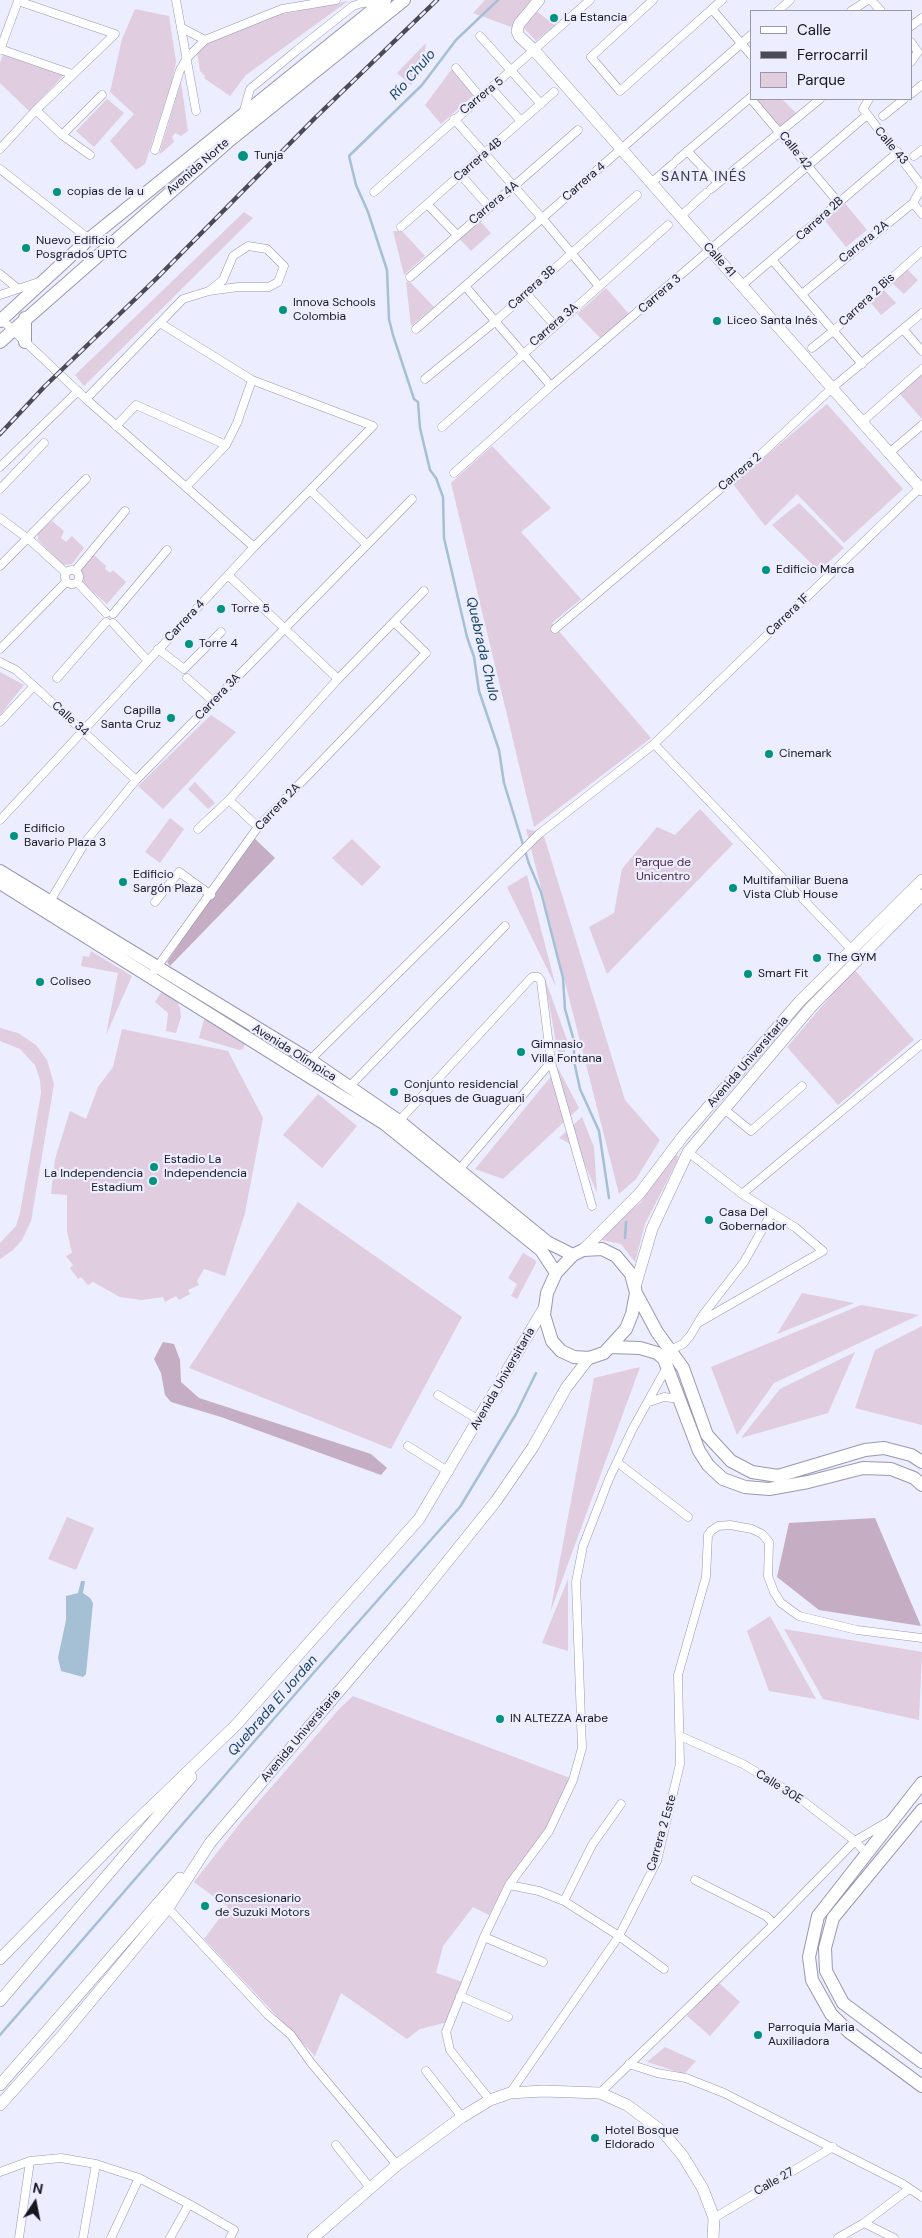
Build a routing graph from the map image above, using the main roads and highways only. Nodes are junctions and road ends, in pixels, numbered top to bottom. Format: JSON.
{"nodes":[{"id":1,"x":404,"y":0,"type":"edge"},
{"id":2,"x":539,"y":0,"type":"edge"},
{"id":3,"x":383,"y":1,"type":"edge"},
{"id":4,"x":25,"y":318,"type":"junction"},
{"id":5,"x":1,"y":319,"type":"edge"},
{"id":6,"x":0,"y":342,"type":"edge"},
{"id":7,"x":25,"y":342,"type":"road end"},
{"id":8,"x":921,"y":488,"type":"edge"},
{"id":9,"x":0,"y":871,"type":"edge"},
{"id":10,"x":922,"y":880,"type":"edge"},
{"id":11,"x":0,"y":883,"type":"edge"},
{"id":12,"x":922,"y":895,"type":"edge"},
{"id":13,"x":47,"y":906,"type":"junction"},
{"id":14,"x":154,"y":972,"type":"junction"},
{"id":15,"x":578,"y":1252,"type":"junction"},
{"id":16,"x":556,"y":1274,"type":"junction"},
{"id":17,"x":636,"y":1290,"type":"junction"},
{"id":18,"x":544,"y":1308,"type":"junction"},
{"id":19,"x":610,"y":1348,"type":"junction"},
{"id":20,"x":589,"y":1358,"type":"junction"},
{"id":21,"x":922,"y":1462,"type":"edge"},
{"id":22,"x":922,"y":1485,"type":"edge"},
{"id":23,"x":236,"y":1725,"type":"junction"},
{"id":24,"x":922,"y":1783,"type":"edge"},
{"id":25,"x":922,"y":1810,"type":"edge"},
{"id":26,"x":210,"y":1843,"type":"junction"},
{"id":27,"x":0,"y":1959,"type":"edge"},
{"id":28,"x":0,"y":2001,"type":"edge"},
{"id":29,"x":922,"y":2062,"type":"edge"},
{"id":30,"x":0,"y":2085,"type":"edge"},
{"id":31,"x":922,"y":2086,"type":"edge"},
{"id":32,"x":0,"y":2105,"type":"edge"},
{"id":33,"x":715,"y":2237,"type":"edge"},
{"id":34,"x":312,"y":2238,"type":"edge"}],
"edges":[{"from":1,"to":4,"type":"main road","name":"Avenida Norte"},
{"from":2,"to":8,"type":"main road","name":"Calle 41"},
{"from":3,"to":5,"type":"main road","name":"Avenida Norte"},
{"from":4,"to":6,"type":"main road","name":"Avenida Norte"},
{"from":4,"to":7,"type":"main road"},
{"from":9,"to":13,"type":"main road","name":"Avenida Olimpica"},
{"from":10,"to":15,"type":"main road","name":"Avenida Universitaria"},
{"from":11,"to":13,"type":"main road","name":"Avenida Olimpica"},
{"from":12,"to":17,"type":"main road","name":"Avenida Universitaria"},
{"from":13,"to":14,"type":"main road","name":"Avenida Olimpica"},
{"from":14,"to":15,"type":"main road","name":"Avenida Olimpica"},
{"from":14,"to":16,"type":"main road","name":"Avenida Olimpica"},
{"from":15,"to":16,"type":"main road"},
{"from":15,"to":17,"type":"main road"},
{"from":16,"to":18,"type":"main road"},
{"from":17,"to":19,"type":"main road"},
{"from":17,"to":21,"type":"main road"},
{"from":18,"to":20,"type":"main road"},
{"from":18,"to":23,"type":"main road","name":"Avenida Universitaria"},
{"from":19,"to":20,"type":"main road"},
{"from":19,"to":22,"type":"main road"},
{"from":20,"to":26,"type":"main road","name":"Avenida Universitaria"},
{"from":23,"to":27,"type":"main road","name":"Avenida Universitaria"},
{"from":23,"to":28,"type":"main road"},
{"from":24,"to":31,"type":"main road"},
{"from":25,"to":29,"type":"main road"},
{"from":26,"to":30,"type":"main road"},
{"from":26,"to":32,"type":"main road","name":"Avenida Universitaria"},
{"from":33,"to":34,"type":"main road"}]}
